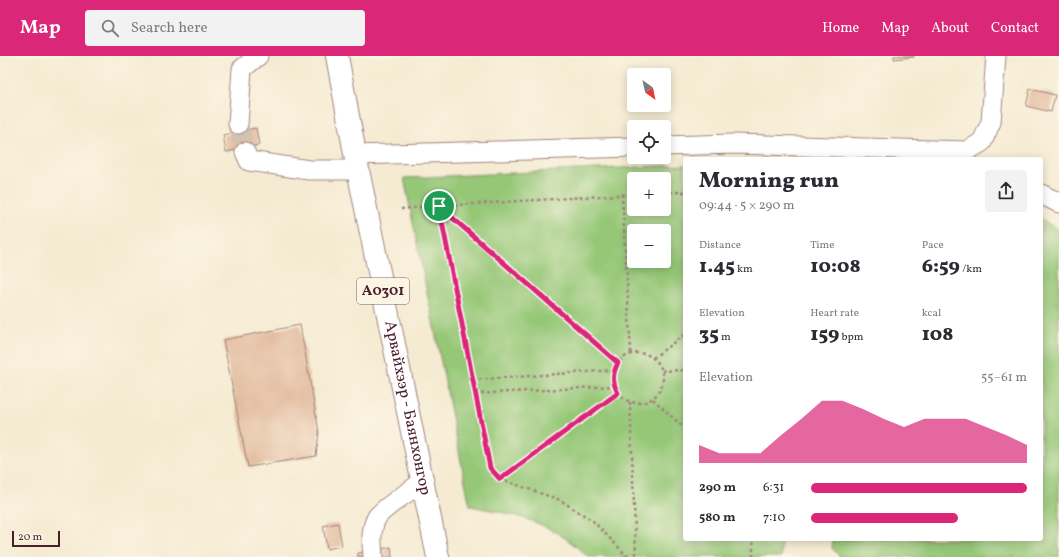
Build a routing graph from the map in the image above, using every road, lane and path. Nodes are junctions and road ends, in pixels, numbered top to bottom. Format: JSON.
{"nodes":[{"id":1,"x":258,"y":56,"type":"edge"},
{"id":2,"x":337,"y":56,"type":"edge"},
{"id":3,"x":996,"y":56,"type":"edge"},
{"id":4,"x":238,"y":124,"type":"tunnel mouth"},
{"id":5,"x":671,"y":146,"type":"edge"},
{"id":6,"x":627,"y":147,"type":"edge"},
{"id":7,"x":245,"y":152,"type":"tunnel mouth"},
{"id":8,"x":973,"y":155,"type":"edge"},
{"id":9,"x":357,"y":162,"type":"junction"},
{"id":10,"x":671,"y":192,"type":"edge"},
{"id":11,"x":683,"y":192,"type":"edge"},
{"id":12,"x":622,"y":194,"type":"junction"},
{"id":13,"x":627,"y":194,"type":"edge"},
{"id":14,"x":1043,"y":195,"type":"edge"},
{"id":15,"x":1059,"y":203,"type":"edge"},
{"id":16,"x":439,"y":206,"type":"junction"},
{"id":17,"x":401,"y":209,"type":"dead end"},
{"id":18,"x":683,"y":336,"type":"edge"},
{"id":19,"x":631,"y":354,"type":"junction"},
{"id":20,"x":653,"y":358,"type":"junction"},
{"id":21,"x":618,"y":363,"type":"junction"},
{"id":22,"x":614,"y":370,"type":"junction"},
{"id":23,"x":683,"y":370,"type":"edge"},
{"id":24,"x":662,"y":371,"type":"junction"},
{"id":25,"x":473,"y":380,"type":"junction"},
{"id":26,"x":614,"y":386,"type":"junction"},
{"id":27,"x":618,"y":393,"type":"junction"},
{"id":28,"x":476,"y":394,"type":"junction"},
{"id":29,"x":653,"y":399,"type":"junction"},
{"id":30,"x":630,"y":402,"type":"junction"},
{"id":31,"x":683,"y":427,"type":"edge"},
{"id":32,"x":500,"y":479,"type":"junction"},
{"id":33,"x":422,"y":482,"type":"junction"},
{"id":34,"x":753,"y":541,"type":"edge"},
{"id":35,"x":373,"y":557,"type":"edge"},
{"id":36,"x":438,"y":557,"type":"edge"},
{"id":37,"x":628,"y":557,"type":"edge"},
{"id":38,"x":636,"y":557,"type":"edge"},
{"id":39,"x":753,"y":557,"type":"edge"}],
"edges":[{"from":1,"to":4,"type":"lane"},
{"from":2,"to":9,"type":"highway","name":"Арвайхээр - Баянхонгор","number":"A0301"},
{"from":3,"to":8,"type":"lane"},
{"from":5,"to":8,"type":"lane"},
{"from":6,"to":9,"type":"lane"},
{"from":7,"to":9,"type":"lane"},
{"from":9,"to":33,"type":"highway","name":"Арвайхээр - Баянхонгор","number":"A0301"},
{"from":10,"to":11,"type":"path"},
{"from":12,"to":13,"type":"path"},
{"from":12,"to":16,"type":"path"},
{"from":12,"to":19,"type":"path"},
{"from":14,"to":15,"type":"lane"},
{"from":16,"to":17,"type":"path"},
{"from":16,"to":21,"type":"path"},
{"from":16,"to":25,"type":"path"},
{"from":18,"to":20,"type":"path"},
{"from":19,"to":20,"type":"path"},
{"from":19,"to":21,"type":"path"},
{"from":20,"to":24,"type":"path"},
{"from":21,"to":22,"type":"path"},
{"from":22,"to":25,"type":"path"},
{"from":22,"to":26,"type":"path"},
{"from":23,"to":24,"type":"path"},
{"from":24,"to":29,"type":"path"},
{"from":25,"to":28,"type":"path"},
{"from":26,"to":27,"type":"path"},
{"from":26,"to":28,"type":"path"},
{"from":27,"to":30,"type":"path"},
{"from":27,"to":32,"type":"path"},
{"from":28,"to":32,"type":"path"},
{"from":29,"to":30,"type":"path"},
{"from":29,"to":31,"type":"path"},
{"from":30,"to":38,"type":"path"},
{"from":32,"to":37,"type":"path"},
{"from":33,"to":35,"type":"lane"},
{"from":33,"to":36,"type":"highway","name":"Арвайхээр - Баянхонгор","number":"A0301"},
{"from":34,"to":39,"type":"path"}]}
